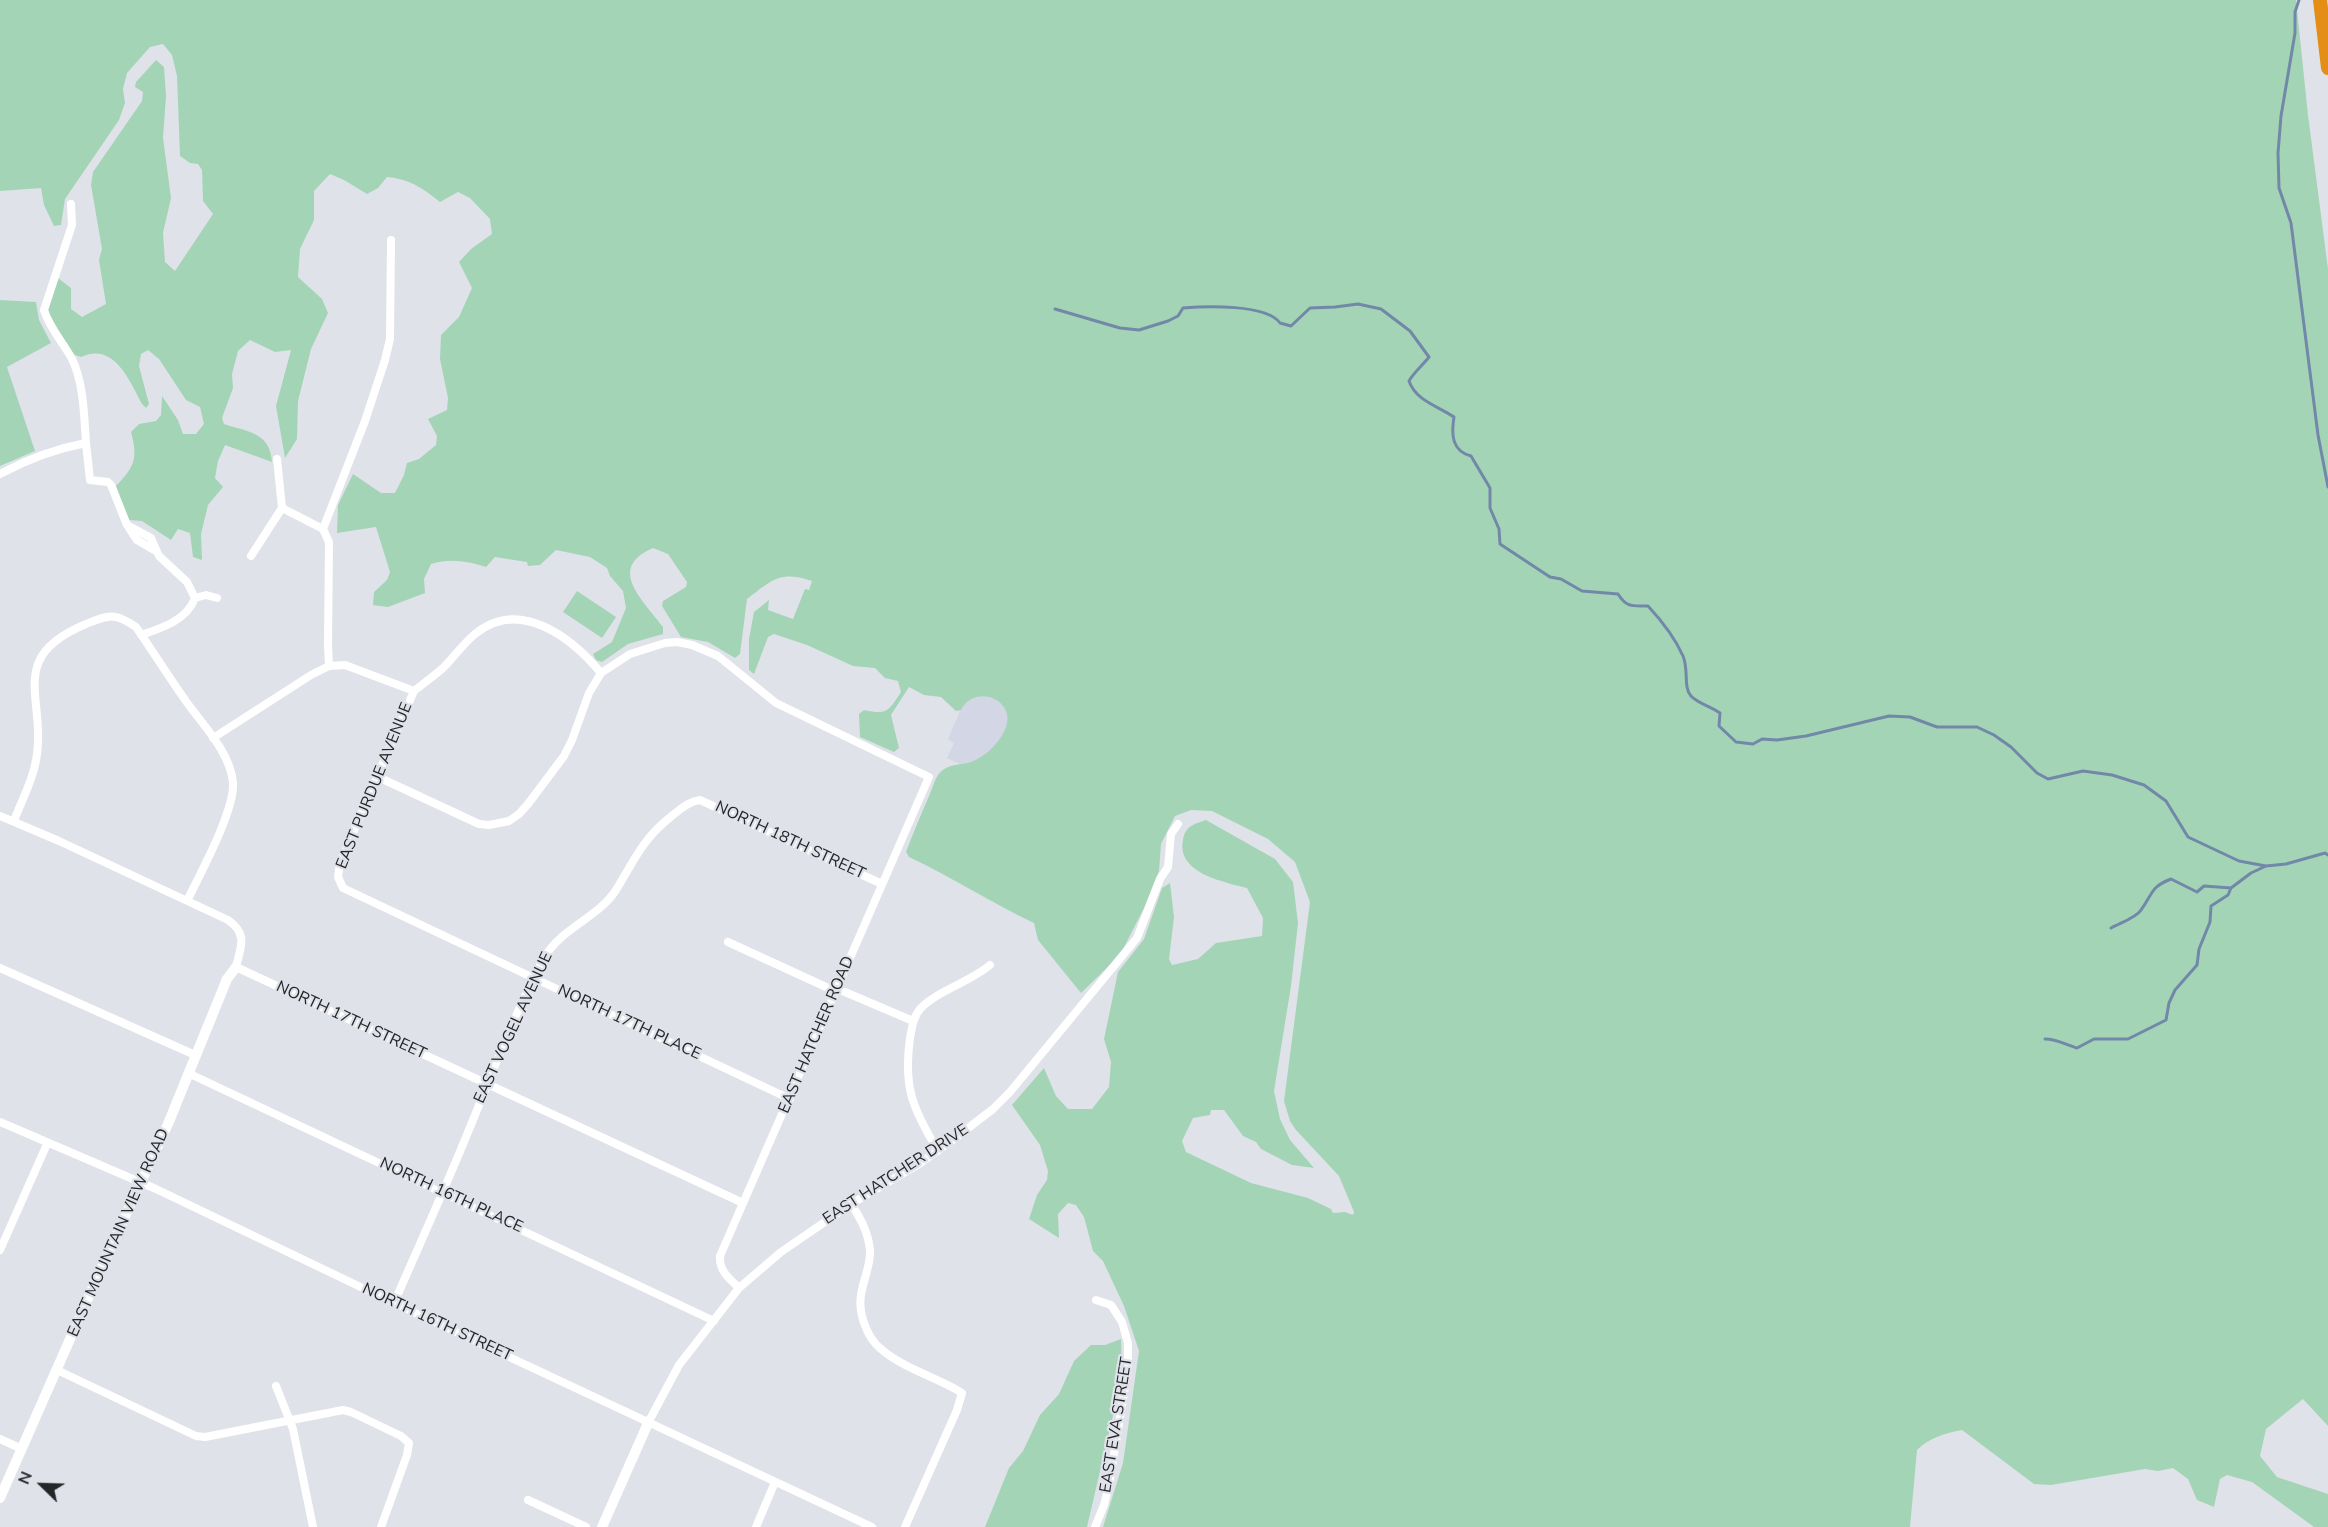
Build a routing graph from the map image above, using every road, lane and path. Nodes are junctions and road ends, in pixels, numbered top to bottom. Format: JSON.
{"nodes":[{"id":1,"x":2320,"y":0,"type":"edge"},
{"id":2,"x":2327,"y":62,"type":"edge"},
{"id":3,"x":2328,"y":77,"type":"edge"},
{"id":4,"x":71,"y":204,"type":"dead end"},
{"id":5,"x":391,"y":240,"type":"dead end"},
{"id":6,"x":86,"y":443,"type":"junction"},
{"id":7,"x":277,"y":459,"type":"dead end"},
{"id":8,"x":0,"y":474,"type":"edge"},
{"id":9,"x":282,"y":508,"type":"junction"},
{"id":10,"x":323,"y":530,"type":"junction"},
{"id":11,"x":250,"y":556,"type":"dead end"},
{"id":12,"x":195,"y":598,"type":"junction"},
{"id":13,"x":217,"y":598,"type":"dead end"},
{"id":14,"x":141,"y":635,"type":"junction"},
{"id":15,"x":329,"y":666,"type":"junction"},
{"id":16,"x":601,"y":673,"type":"junction"},
{"id":17,"x":414,"y":690,"type":"junction"},
{"id":18,"x":213,"y":738,"type":"junction"},
{"id":19,"x":378,"y":777,"type":"junction"},
{"id":20,"x":697,"y":800,"type":"joint"},
{"id":21,"x":0,"y":816,"type":"edge"},
{"id":22,"x":14,"y":821,"type":"junction"},
{"id":23,"x":1178,"y":824,"type":"dead end"},
{"id":24,"x":339,"y":882,"type":"joint"},
{"id":25,"x":882,"y":885,"type":"junction"},
{"id":26,"x":188,"y":899,"type":"junction"},
{"id":27,"x":728,"y":942,"type":"dead end"},
{"id":28,"x":990,"y":965,"type":"dead end"},
{"id":29,"x":236,"y":967,"type":"junction"},
{"id":30,"x":0,"y":968,"type":"edge"},
{"id":31,"x":535,"y":978,"type":"junction"},
{"id":32,"x":837,"y":990,"type":"junction"},
{"id":33,"x":913,"y":1021,"type":"junction"},
{"id":34,"x":195,"y":1055,"type":"junction"},
{"id":35,"x":188,"y":1073,"type":"junction"},
{"id":36,"x":488,"y":1085,"type":"junction"},
{"id":37,"x":790,"y":1099,"type":"junction"},
{"id":38,"x":0,"y":1122,"type":"edge"},
{"id":39,"x":48,"y":1144,"type":"junction"},
{"id":40,"x":938,"y":1151,"type":"junction"},
{"id":41,"x":140,"y":1183,"type":"junction"},
{"id":42,"x":442,"y":1192,"type":"junction"},
{"id":43,"x":742,"y":1203,"type":"junction"},
{"id":44,"x":850,"y":1204,"type":"junction"},
{"id":45,"x":0,"y":1251,"type":"edge"},
{"id":46,"x":739,"y":1288,"type":"junction"},
{"id":47,"x":1096,"y":1300,"type":"dead end"},
{"id":48,"x":394,"y":1303,"type":"junction"},
{"id":49,"x":714,"y":1321,"type":"junction"},
{"id":50,"x":57,"y":1370,"type":"junction"},
{"id":51,"x":276,"y":1386,"type":"dead end"},
{"id":52,"x":290,"y":1420,"type":"junction"},
{"id":53,"x":649,"y":1422,"type":"junction"},
{"id":54,"x":0,"y":1439,"type":"edge"},
{"id":55,"x":22,"y":1449,"type":"junction"},
{"id":56,"x":776,"y":1482,"type":"junction"},
{"id":57,"x":0,"y":1498,"type":"edge"},
{"id":58,"x":528,"y":1500,"type":"dead end"},
{"id":59,"x":313,"y":1527,"type":"edge"},
{"id":60,"x":381,"y":1527,"type":"edge"},
{"id":61,"x":586,"y":1527,"type":"edge"},
{"id":62,"x":602,"y":1527,"type":"edge"},
{"id":63,"x":756,"y":1527,"type":"edge"},
{"id":64,"x":872,"y":1527,"type":"edge"},
{"id":65,"x":905,"y":1527,"type":"edge"},
{"id":66,"x":1095,"y":1527,"type":"edge"}],
"edges":[{"from":1,"to":2,"type":"highway"},
{"from":2,"to":3,"type":"highway"},
{"from":4,"to":6,"type":"street"},
{"from":5,"to":10,"type":"street"},
{"from":6,"to":8,"type":"street"},
{"from":6,"to":12,"type":"street"},
{"from":7,"to":9,"type":"street"},
{"from":9,"to":10,"type":"street"},
{"from":9,"to":11,"type":"street"},
{"from":10,"to":15,"type":"street"},
{"from":12,"to":13,"type":"street"},
{"from":12,"to":14,"type":"street"},
{"from":14,"to":18,"type":"street"},
{"from":14,"to":22,"type":"street"},
{"from":15,"to":17,"type":"street"},
{"from":15,"to":18,"type":"street"},
{"from":16,"to":17,"type":"street"},
{"from":16,"to":19,"type":"street"},
{"from":16,"to":25,"type":"street","name":"EAST HATCHER ROAD"},
{"from":17,"to":19,"type":"street","name":"EAST PURDUE AVENUE"},
{"from":18,"to":26,"type":"street"},
{"from":19,"to":24,"type":"street","name":"EAST PURDUE AVENUE"},
{"from":20,"to":25,"type":"street","name":"NORTH 18TH STREET"},
{"from":20,"to":31,"type":"street","name":"EAST VOGEL AVENUE"},
{"from":21,"to":22,"type":"street"},
{"from":22,"to":26,"type":"street"},
{"from":23,"to":40,"type":"street","name":"EAST HATCHER DRIVE"},
{"from":24,"to":31,"type":"street","name":"NORTH 17TH PLACE"},
{"from":25,"to":32,"type":"street","name":"EAST HATCHER ROAD"},
{"from":26,"to":29,"type":"street"},
{"from":27,"to":32,"type":"street"},
{"from":28,"to":33,"type":"street"},
{"from":29,"to":34,"type":"street","name":"EAST MOUNTAIN VIEW ROAD"},
{"from":29,"to":36,"type":"street","name":"NORTH 17TH STREET"},
{"from":30,"to":34,"type":"street"},
{"from":31,"to":36,"type":"street","name":"EAST VOGEL AVENUE"},
{"from":31,"to":37,"type":"street","name":"NORTH 17TH PLACE"},
{"from":32,"to":33,"type":"street"},
{"from":32,"to":37,"type":"street","name":"EAST HATCHER ROAD"},
{"from":33,"to":40,"type":"street"},
{"from":34,"to":35,"type":"street","name":"EAST MOUNTAIN VIEW ROAD"},
{"from":35,"to":41,"type":"street","name":"EAST MOUNTAIN VIEW ROAD"},
{"from":35,"to":42,"type":"street","name":"NORTH 16TH PLACE"},
{"from":36,"to":42,"type":"street","name":"EAST VOGEL AVENUE"},
{"from":36,"to":43,"type":"street","name":"NORTH 17TH STREET"},
{"from":37,"to":43,"type":"street","name":"EAST HATCHER ROAD"},
{"from":38,"to":39,"type":"street","name":"NORTH 16TH STREET"},
{"from":39,"to":41,"type":"street","name":"NORTH 16TH STREET"},
{"from":39,"to":45,"type":"street"},
{"from":40,"to":44,"type":"street","name":"EAST HATCHER DRIVE"},
{"from":41,"to":48,"type":"street","name":"NORTH 16TH STREET"},
{"from":41,"to":50,"type":"street","name":"EAST MOUNTAIN VIEW ROAD"},
{"from":42,"to":48,"type":"street","name":"EAST VOGEL AVENUE"},
{"from":42,"to":49,"type":"street","name":"NORTH 16TH PLACE"},
{"from":43,"to":46,"type":"street","name":"EAST HATCHER ROAD"},
{"from":44,"to":46,"type":"street","name":"EAST HATCHER DRIVE"},
{"from":44,"to":65,"type":"street"},
{"from":46,"to":49,"type":"street","name":"EAST HATCHER DRIVE"},
{"from":47,"to":66,"type":"street","name":"EAST EVA STREET"},
{"from":48,"to":53,"type":"street","name":"NORTH 16TH STREET"},
{"from":49,"to":53,"type":"street","name":"EAST HATCHER DRIVE"},
{"from":50,"to":52,"type":"street"},
{"from":50,"to":55,"type":"street","name":"EAST MOUNTAIN VIEW ROAD"},
{"from":51,"to":52,"type":"street"},
{"from":52,"to":59,"type":"street"},
{"from":52,"to":60,"type":"street"},
{"from":53,"to":56,"type":"street","name":"NORTH 16TH STREET"},
{"from":53,"to":62,"type":"street"},
{"from":54,"to":55,"type":"street"},
{"from":55,"to":57,"type":"street","name":"EAST MOUNTAIN VIEW ROAD"},
{"from":56,"to":63,"type":"street"},
{"from":56,"to":64,"type":"street","name":"NORTH 16TH STREET"},
{"from":58,"to":61,"type":"street"}]}
